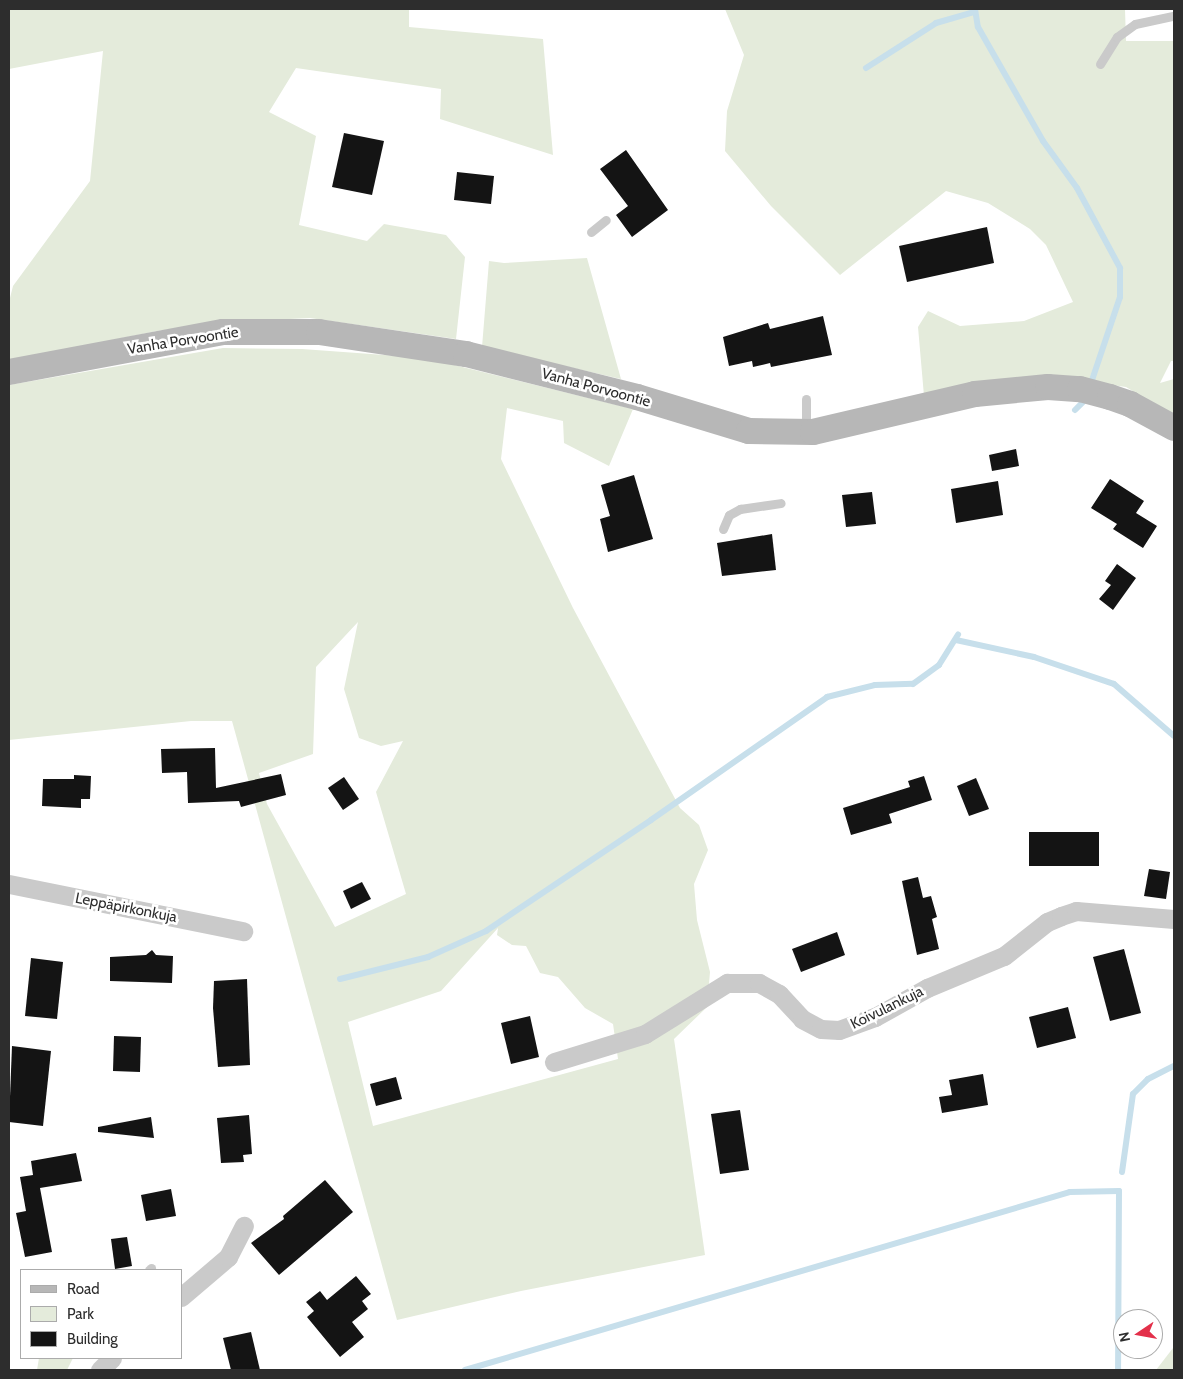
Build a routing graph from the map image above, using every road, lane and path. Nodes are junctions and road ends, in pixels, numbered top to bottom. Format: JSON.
{"nodes":[{"id":1,"x":1174,"y":16,"type":"edge"},
{"id":2,"x":1100,"y":64,"type":"dead end"},
{"id":3,"x":606,"y":220,"type":"dead end"},
{"id":4,"x":591,"y":232,"type":"dead end"},
{"id":5,"x":9,"y":372,"type":"edge"},
{"id":6,"x":806,"y":399,"type":"dead end"},
{"id":7,"x":1174,"y":428,"type":"edge"},
{"id":8,"x":806,"y":432,"type":"junction"},
{"id":9,"x":781,"y":502,"type":"dead end"},
{"id":10,"x":723,"y":529,"type":"dead end"},
{"id":11,"x":9,"y":884,"type":"edge"},
{"id":12,"x":1174,"y":919,"type":"edge"},
{"id":13,"x":243,"y":931,"type":"dead end"},
{"id":14,"x":554,"y":1062,"type":"dead end"},
{"id":15,"x":244,"y":1226,"type":"dead end"},
{"id":16,"x":182,"y":1296,"type":"edge"},
{"id":17,"x":111,"y":1359,"type":"edge"},
{"id":18,"x":100,"y":1370,"type":"edge"}],
"edges":[{"from":1,"to":2,"type":"lane"},
{"from":3,"to":4,"type":"lane"},
{"from":5,"to":8,"type":"street","name":"Vanha Porvoontie"},
{"from":6,"to":8,"type":"lane"},
{"from":7,"to":8,"type":"street","name":"Vanha Porvoontie"},
{"from":9,"to":10,"type":"lane"},
{"from":11,"to":13,"type":"street","name":"Leppäpirkonkuja"},
{"from":12,"to":14,"type":"street","name":"Koivulankuja"},
{"from":15,"to":16,"type":"street"},
{"from":17,"to":18,"type":"street"}]}
